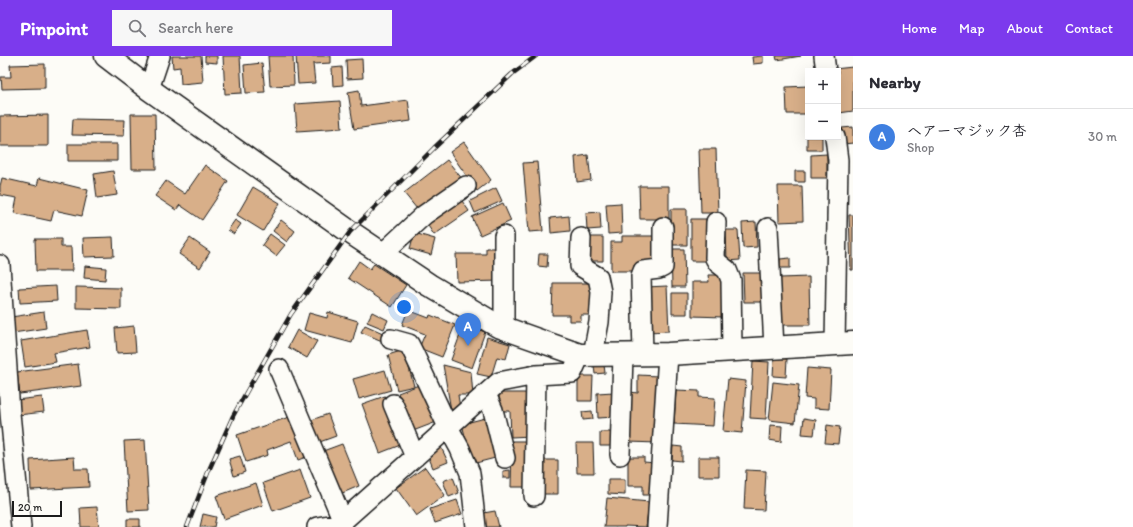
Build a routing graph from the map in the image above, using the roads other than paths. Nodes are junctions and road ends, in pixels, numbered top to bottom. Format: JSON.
{"nodes":[{"id":1,"x":106,"y":56,"type":"edge"},
{"id":2,"x":160,"y":56,"type":"edge"},
{"id":3,"x":824,"y":56,"type":"edge"},
{"id":4,"x":826,"y":68,"type":"edge"},
{"id":5,"x":149,"y":89,"type":"junction"},
{"id":6,"x":835,"y":140,"type":"edge"},
{"id":7,"x":466,"y":186,"type":"dead end"},
{"id":8,"x":716,"y":222,"type":"dead end"},
{"id":9,"x":663,"y":227,"type":"dead end"},
{"id":10,"x":768,"y":228,"type":"dead end"},
{"id":11,"x":504,"y":236,"type":"dead end"},
{"id":12,"x":581,"y":238,"type":"dead end"},
{"id":13,"x":382,"y":254,"type":"junction"},
{"id":14,"x":0,"y":265,"type":"edge"},
{"id":15,"x":504,"y":328,"type":"junction"},
{"id":16,"x":391,"y":340,"type":"dead end"},
{"id":17,"x":844,"y":344,"type":"edge"},
{"id":18,"x":774,"y":348,"type":"junction"},
{"id":19,"x":732,"y":350,"type":"junction"},
{"id":20,"x":668,"y":354,"type":"junction"},
{"id":21,"x":586,"y":355,"type":"junction"},
{"id":22,"x":633,"y":355,"type":"junction"},
{"id":23,"x":279,"y":369,"type":"dead end"},
{"id":24,"x":536,"y":375,"type":"junction"},
{"id":25,"x":486,"y":394,"type":"junction"},
{"id":26,"x":394,"y":404,"type":"dead end"},
{"id":27,"x":448,"y":428,"type":"junction"},
{"id":28,"x":620,"y":455,"type":"dead end"},
{"id":29,"x":415,"y":457,"type":"junction"},
{"id":30,"x":505,"y":458,"type":"dead end"},
{"id":31,"x":534,"y":496,"type":"dead end"},
{"id":32,"x":343,"y":520,"type":"junction"},
{"id":33,"x":21,"y":527,"type":"edge"},
{"id":34,"x":317,"y":527,"type":"edge"},
{"id":35,"x":476,"y":527,"type":"edge"},
{"id":36,"x":657,"y":527,"type":"edge"}],
"edges":[{"from":1,"to":5,"type":"street"},
{"from":2,"to":5,"type":"street"},
{"from":3,"to":4,"type":"street"},
{"from":5,"to":13,"type":"street"},
{"from":6,"to":17,"type":"street"},
{"from":7,"to":13,"type":"street"},
{"from":8,"to":19,"type":"street"},
{"from":9,"to":22,"type":"street"},
{"from":10,"to":18,"type":"street"},
{"from":11,"to":15,"type":"street"},
{"from":12,"to":21,"type":"street"},
{"from":13,"to":15,"type":"street"},
{"from":14,"to":33,"type":"street"},
{"from":15,"to":21,"type":"street"},
{"from":16,"to":27,"type":"street"},
{"from":17,"to":18,"type":"street"},
{"from":18,"to":19,"type":"street"},
{"from":19,"to":20,"type":"street"},
{"from":20,"to":22,"type":"street"},
{"from":20,"to":36,"type":"street"},
{"from":21,"to":22,"type":"street"},
{"from":21,"to":24,"type":"street"},
{"from":22,"to":28,"type":"street"},
{"from":23,"to":32,"type":"street"},
{"from":24,"to":25,"type":"street"},
{"from":24,"to":31,"type":"street"},
{"from":25,"to":27,"type":"street"},
{"from":25,"to":30,"type":"street"},
{"from":26,"to":29,"type":"street"},
{"from":27,"to":29,"type":"street"},
{"from":27,"to":35,"type":"street"},
{"from":29,"to":32,"type":"street"},
{"from":32,"to":34,"type":"street"}]}
